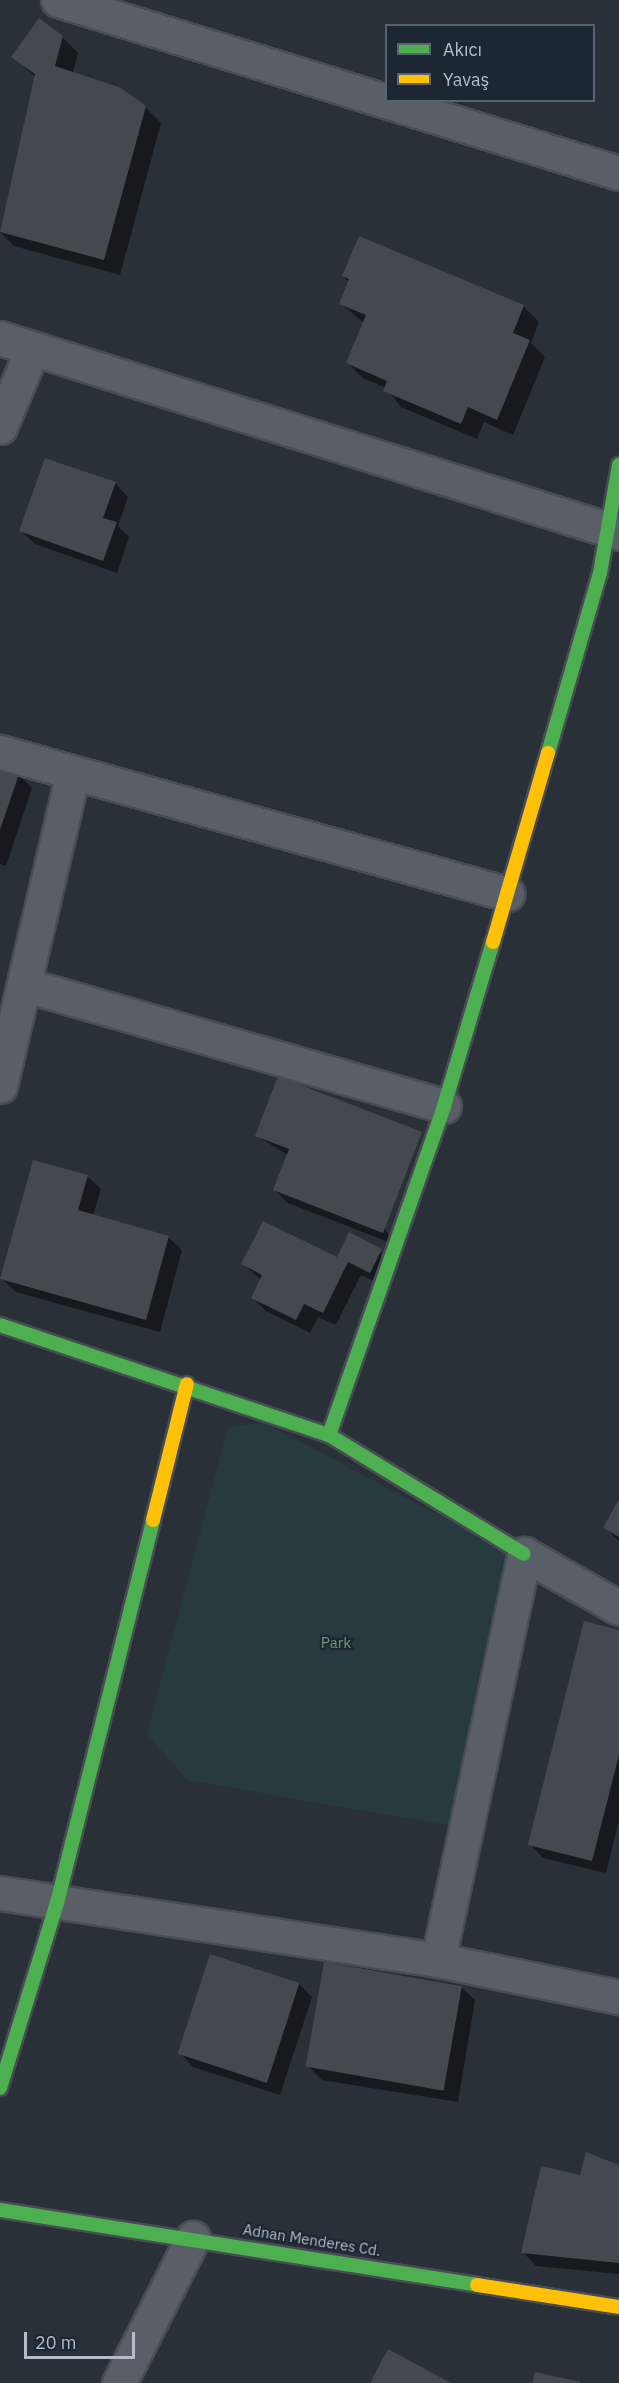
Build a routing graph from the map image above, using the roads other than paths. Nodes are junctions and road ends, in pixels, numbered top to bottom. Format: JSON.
{"nodes":[{"id":1,"x":58,"y":0,"type":"edge"},
{"id":2,"x":385,"y":101,"type":"edge"},
{"id":3,"x":389,"y":102,"type":"edge"},
{"id":4,"x":619,"y":173,"type":"edge"},
{"id":5,"x":0,"y":338,"type":"edge"},
{"id":6,"x":32,"y":350,"type":"junction"},
{"id":7,"x":0,"y":427,"type":"edge"},
{"id":8,"x":619,"y":465,"type":"edge"},
{"id":9,"x":612,"y":530,"type":"edge"},
{"id":10,"x":0,"y":752,"type":"edge"},
{"id":11,"x":72,"y":776,"type":"junction"},
{"id":12,"x":508,"y":894,"type":"junction"},
{"id":13,"x":25,"y":985,"type":"junction"},
{"id":14,"x":0,"y":1086,"type":"edge"},
{"id":15,"x":444,"y":1106,"type":"junction"},
{"id":16,"x":0,"y":1325,"type":"edge"},
{"id":17,"x":187,"y":1384,"type":"junction"},
{"id":18,"x":329,"y":1435,"type":"junction"},
{"id":19,"x":524,"y":1554,"type":"junction"},
{"id":20,"x":619,"y":1608,"type":"edge"},
{"id":21,"x":0,"y":1893,"type":"edge"},
{"id":22,"x":57,"y":1903,"type":"junction"},
{"id":23,"x":438,"y":1960,"type":"junction"},
{"id":24,"x":619,"y":1997,"type":"edge"},
{"id":25,"x":0,"y":2088,"type":"edge"},
{"id":26,"x":0,"y":2210,"type":"edge"},
{"id":27,"x":194,"y":2238,"type":"junction"},
{"id":28,"x":619,"y":2307,"type":"edge"},
{"id":29,"x":119,"y":2383,"type":"edge"}],
"edges":[{"from":1,"to":2,"type":"street"},
{"from":3,"to":4,"type":"street"},
{"from":5,"to":6,"type":"street"},
{"from":6,"to":7,"type":"street"},
{"from":6,"to":9,"type":"street"},
{"from":8,"to":9,"type":"street"},
{"from":9,"to":12,"type":"street"},
{"from":10,"to":11,"type":"street"},
{"from":11,"to":12,"type":"street"},
{"from":11,"to":13,"type":"street"},
{"from":12,"to":15,"type":"street"},
{"from":13,"to":14,"type":"street"},
{"from":13,"to":15,"type":"street"},
{"from":15,"to":18,"type":"street"},
{"from":16,"to":17,"type":"street"},
{"from":17,"to":18,"type":"street"},
{"from":17,"to":22,"type":"street"},
{"from":18,"to":19,"type":"street"},
{"from":19,"to":20,"type":"street"},
{"from":19,"to":23,"type":"street"},
{"from":21,"to":22,"type":"street"},
{"from":22,"to":23,"type":"street"},
{"from":22,"to":25,"type":"street"},
{"from":23,"to":24,"type":"street"},
{"from":26,"to":27,"type":"street","name":"Adnan Menderes Cd."},
{"from":27,"to":28,"type":"street","name":"Adnan Menderes Cd."},
{"from":27,"to":29,"type":"street"}]}
